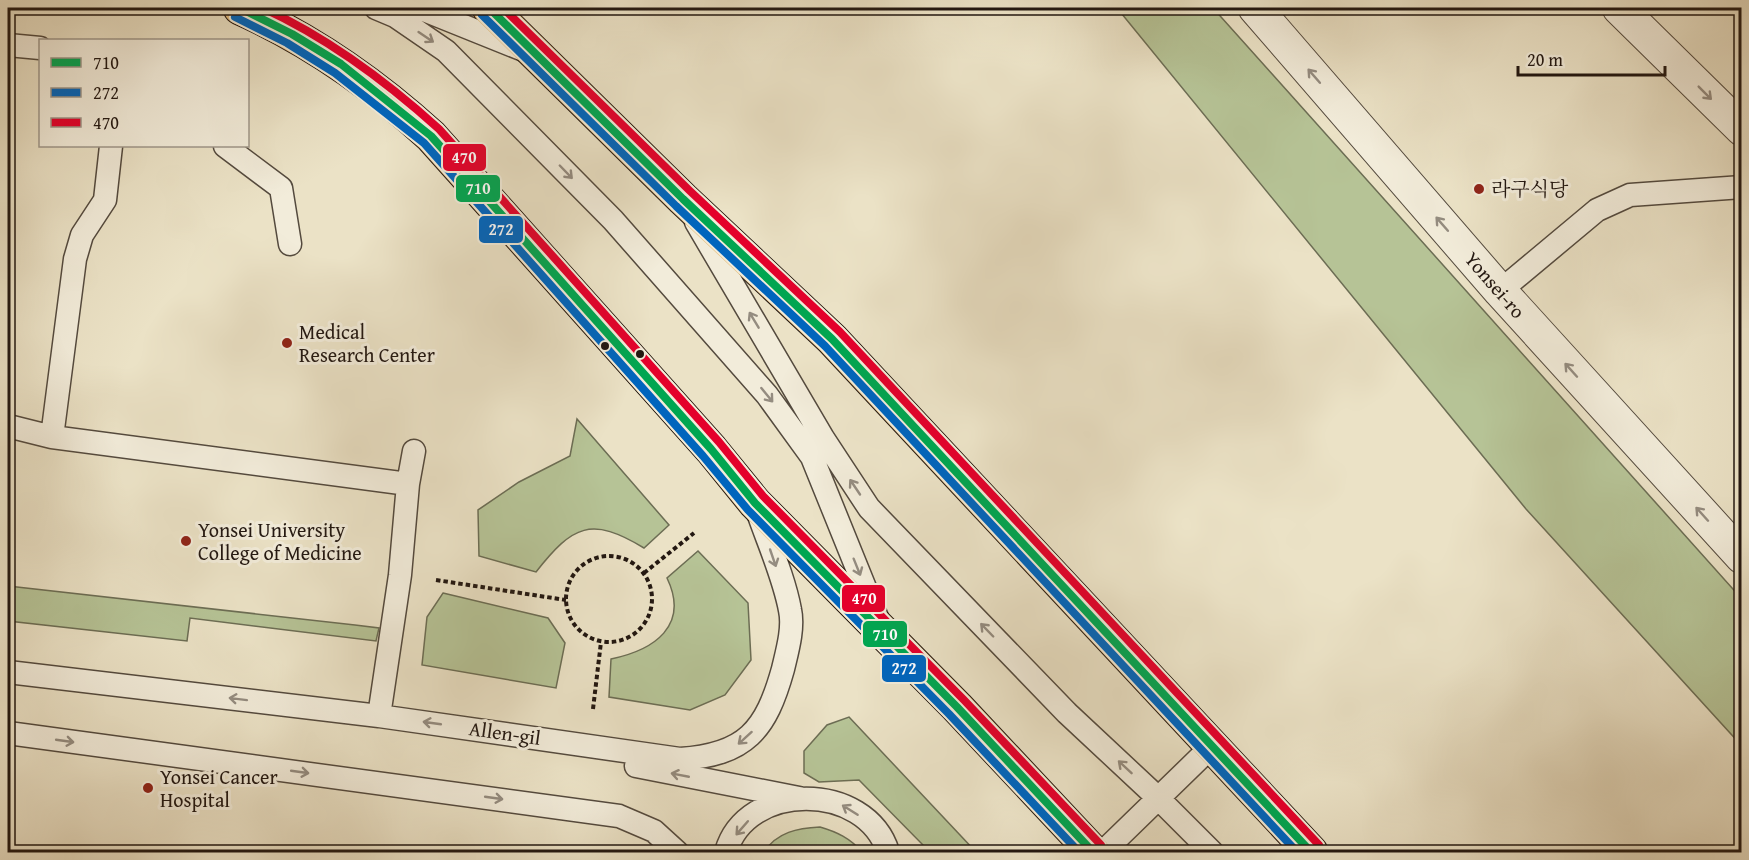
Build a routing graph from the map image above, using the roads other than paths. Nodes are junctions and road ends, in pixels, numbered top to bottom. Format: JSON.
{"nodes":[{"id":1,"x":240,"y":8,"type":"edge"},
{"id":2,"x":376,"y":8,"type":"edge"},
{"id":3,"x":419,"y":8,"type":"edge"},
{"id":4,"x":489,"y":8,"type":"edge"},
{"id":5,"x":510,"y":8,"type":"edge"},
{"id":6,"x":1255,"y":8,"type":"edge"},
{"id":7,"x":1619,"y":8,"type":"edge"},
{"id":8,"x":8,"y":45,"type":"edge"},
{"id":9,"x":39,"y":48,"type":"edge"},
{"id":10,"x":541,"y":57,"type":"junction"},
{"id":11,"x":598,"y":114,"type":"junction"},
{"id":12,"x":1742,"y":129,"type":"edge"},
{"id":13,"x":111,"y":147,"type":"edge"},
{"id":14,"x":226,"y":147,"type":"edge"},
{"id":15,"x":1742,"y":187,"type":"edge"},
{"id":16,"x":683,"y":199,"type":"junction"},
{"id":17,"x":290,"y":244,"type":"dead end"},
{"id":18,"x":1500,"y":291,"type":"junction"},
{"id":19,"x":8,"y":426,"type":"edge"},
{"id":20,"x":52,"y":437,"type":"junction"},
{"id":21,"x":414,"y":451,"type":"dead end"},
{"id":22,"x":408,"y":484,"type":"junction"},
{"id":23,"x":755,"y":503,"type":"junction"},
{"id":24,"x":1742,"y":557,"type":"edge"},
{"id":25,"x":884,"y":634,"type":"junction"},
{"id":26,"x":8,"y":672,"type":"edge"},
{"id":27,"x":379,"y":716,"type":"junction"},
{"id":28,"x":8,"y":733,"type":"edge"},
{"id":29,"x":587,"y":745,"type":"junction"},
{"id":30,"x":1212,"y":747,"type":"junction"},
{"id":31,"x":799,"y":798,"type":"junction"},
{"id":32,"x":1158,"y":798,"type":"junction"},
{"id":33,"x":677,"y":852,"type":"edge"},
{"id":34,"x":726,"y":852,"type":"edge"},
{"id":35,"x":888,"y":852,"type":"edge"},
{"id":36,"x":1094,"y":852,"type":"edge"},
{"id":37,"x":1103,"y":852,"type":"edge"},
{"id":38,"x":1212,"y":852,"type":"edge"},
{"id":39,"x":1311,"y":852,"type":"edge"}],
"edges":[{"from":1,"to":23,"type":"main road"},
{"from":2,"to":25,"type":"lane","one_way":true},
{"from":3,"to":10,"type":"lane"},
{"from":4,"to":10,"type":"main road"},
{"from":5,"to":11,"type":"main road"},
{"from":18,"to":6,"type":"street","name":"Yonsei-ro","one_way":true},
{"from":7,"to":12,"type":"street","one_way":true},
{"from":8,"to":9,"type":"lane"},
{"from":10,"to":11,"type":"main road"},
{"from":11,"to":16,"type":"main road"},
{"from":13,"to":20,"type":"lane"},
{"from":14,"to":17,"type":"lane"},
{"from":15,"to":18,"type":"lane"},
{"from":16,"to":30,"type":"main road"},
{"from":32,"to":16,"type":"lane","one_way":true},
{"from":24,"to":18,"type":"street","name":"Yonsei-ro","one_way":true},
{"from":19,"to":20,"type":"lane"},
{"from":20,"to":22,"type":"lane"},
{"from":21,"to":22,"type":"lane"},
{"from":22,"to":27,"type":"lane"},
{"from":23,"to":25,"type":"main road"},
{"from":23,"to":29,"type":"lane","name":"Allen-gil","one_way":true},
{"from":25,"to":36,"type":"main road"},
{"from":27,"to":26,"type":"lane","name":"Allen-gil","one_way":true},
{"from":29,"to":27,"type":"lane","name":"Allen-gil","one_way":true},
{"from":28,"to":33,"type":"lane","one_way":true},
{"from":31,"to":29,"type":"lane","one_way":true},
{"from":30,"to":32,"type":"lane"},
{"from":30,"to":39,"type":"main road"},
{"from":31,"to":34,"type":"lane","one_way":true},
{"from":35,"to":31,"type":"lane","one_way":true},
{"from":32,"to":37,"type":"lane"},
{"from":32,"to":38,"type":"lane"}]}
